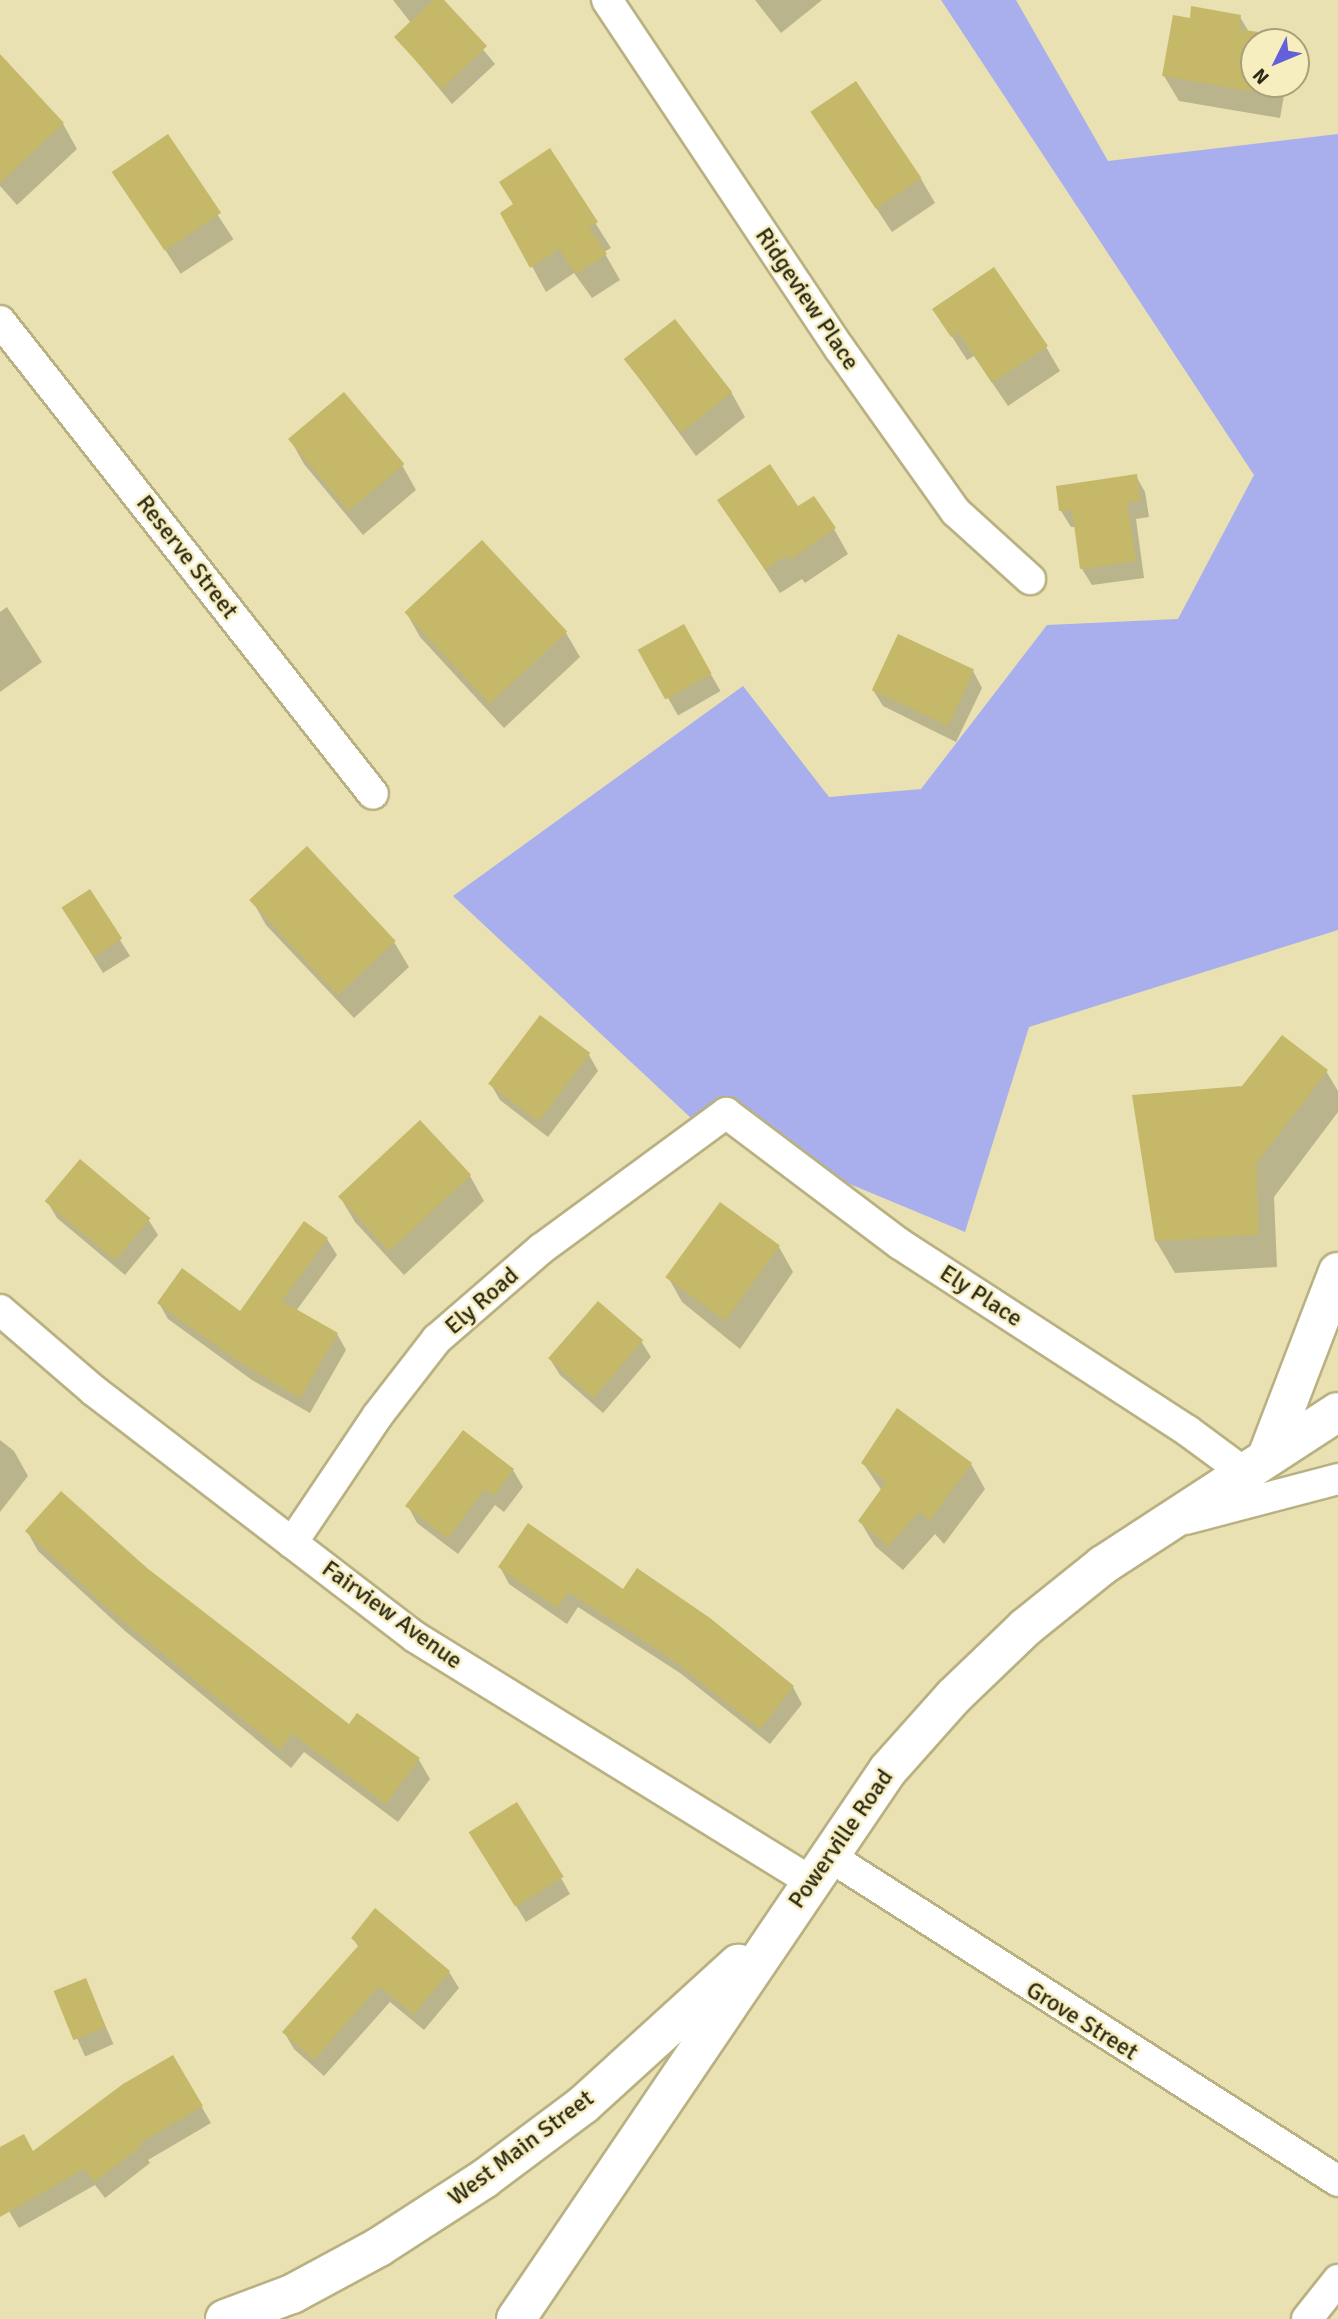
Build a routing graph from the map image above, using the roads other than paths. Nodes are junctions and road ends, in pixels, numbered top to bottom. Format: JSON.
{"nodes":[{"id":1,"x":607,"y":0,"type":"edge"},
{"id":2,"x":0,"y":321,"type":"edge"},
{"id":3,"x":1030,"y":579,"type":"dead end"},
{"id":4,"x":373,"y":794,"type":"dead end"},
{"id":5,"x":726,"y":1113,"type":"joint"},
{"id":6,"x":1338,"y":1272,"type":"edge"},
{"id":7,"x":0,"y":1310,"type":"edge"},
{"id":8,"x":1338,"y":1412,"type":"edge"},
{"id":9,"x":1255,"y":1463,"type":"junction"},
{"id":10,"x":1338,"y":1479,"type":"edge"},
{"id":11,"x":1156,"y":1528,"type":"junction"},
{"id":12,"x":292,"y":1543,"type":"junction"},
{"id":13,"x":821,"y":1869,"type":"junction"},
{"id":14,"x":781,"y":1925,"type":"junction"},
{"id":15,"x":1338,"y":2181,"type":"edge"},
{"id":16,"x":1338,"y":2280,"type":"edge"},
{"id":17,"x":225,"y":2319,"type":"edge"},
{"id":18,"x":517,"y":2319,"type":"edge"},
{"id":19,"x":1307,"y":2319,"type":"edge"}],
"edges":[{"from":1,"to":3,"type":"street","name":"Ridgeview Place"},
{"from":2,"to":4,"type":"street","name":"Reserve Street"},
{"from":5,"to":9,"type":"street","name":"Ely Place"},
{"from":5,"to":12,"type":"street","name":"Ely Road"},
{"from":6,"to":9,"type":"main road"},
{"from":7,"to":12,"type":"street","name":"Fairview Avenue"},
{"from":8,"to":9,"type":"main road","name":"Powerville Road"},
{"from":9,"to":11,"type":"main road","name":"Powerville Road"},
{"from":10,"to":11,"type":"street"},
{"from":11,"to":13,"type":"main road","name":"Powerville Road"},
{"from":12,"to":13,"type":"street","name":"Fairview Avenue"},
{"from":13,"to":14,"type":"main road","name":"Powerville Road"},
{"from":13,"to":15,"type":"street","name":"Grove Street"},
{"from":14,"to":17,"type":"main road","name":"West Main Street"},
{"from":14,"to":18,"type":"main road","name":"Powerville Road"},
{"from":16,"to":19,"type":"street"}]}
